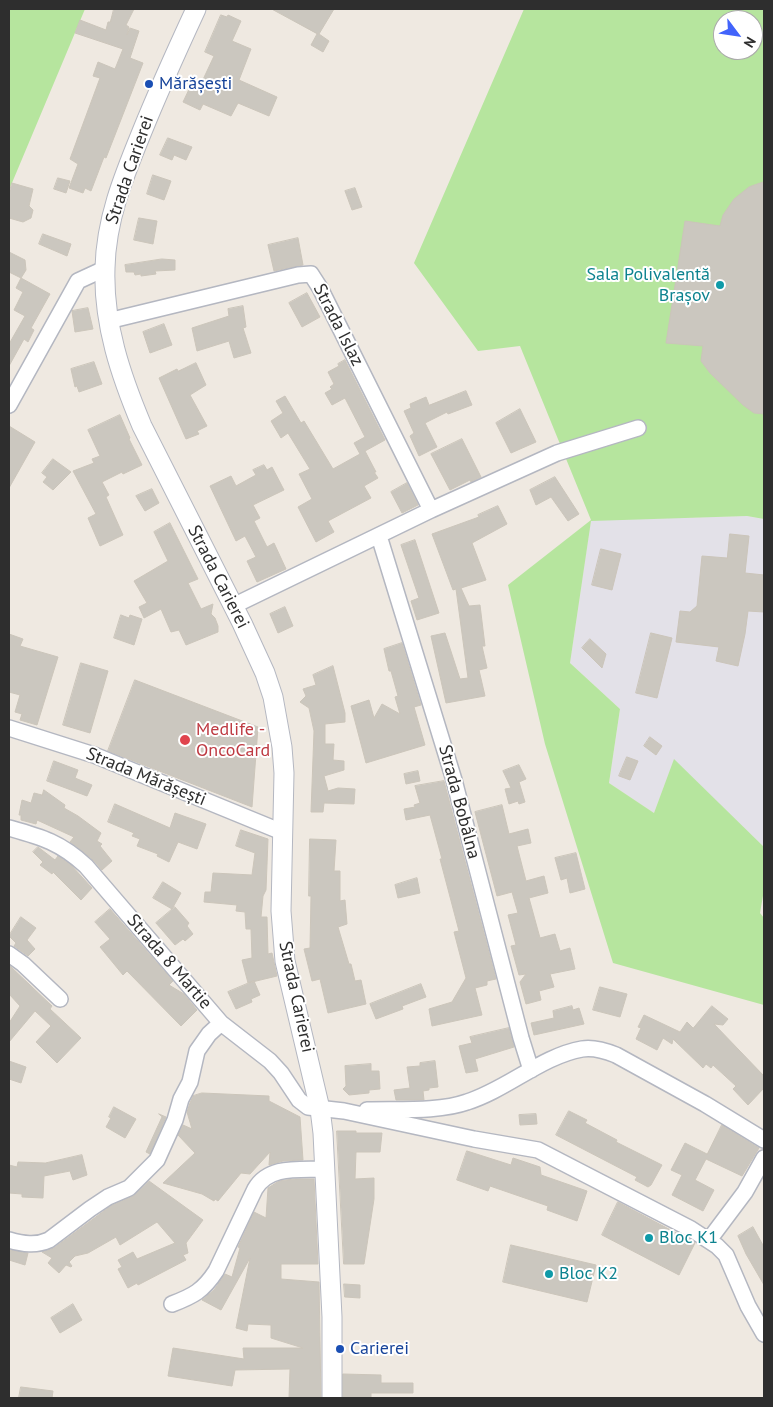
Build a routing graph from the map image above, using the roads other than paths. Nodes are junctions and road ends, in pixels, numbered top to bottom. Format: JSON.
{"nodes":[{"id":1,"x":196,"y":9,"type":"edge"},
{"id":2,"x":104,"y":269,"type":"junction"},
{"id":3,"x":108,"y":321,"type":"junction"},
{"id":4,"x":9,"y":405,"type":"edge"},
{"id":5,"x":638,"y":428,"type":"dead end"},
{"id":6,"x":431,"y":510,"type":"junction"},
{"id":7,"x":380,"y":536,"type":"junction"},
{"id":8,"x":233,"y":606,"type":"junction"},
{"id":9,"x":9,"y":728,"type":"edge"},
{"id":10,"x":9,"y":828,"type":"edge"},
{"id":11,"x":282,"y":832,"type":"junction"},
{"id":12,"x":9,"y":954,"type":"edge"},
{"id":13,"x":60,"y":999,"type":"dead end"},
{"id":14,"x":221,"y":1023,"type":"junction"},
{"id":15,"x":531,"y":1070,"type":"junction"},
{"id":16,"x":320,"y":1109,"type":"junction"},
{"id":17,"x":344,"y":1111,"type":"junction"},
{"id":18,"x":764,"y":1140,"type":"edge"},
{"id":19,"x":764,"y":1158,"type":"edge"},
{"id":20,"x":324,"y":1169,"type":"junction"},
{"id":21,"x":9,"y":1240,"type":"edge"},
{"id":22,"x":709,"y":1240,"type":"junction"},
{"id":23,"x":172,"y":1304,"type":"dead end"},
{"id":24,"x":764,"y":1334,"type":"edge"},
{"id":25,"x":332,"y":1398,"type":"edge"}],
"edges":[{"from":1,"to":2,"type":"street","name":"Strada Carierei"},
{"from":2,"to":3,"type":"street","name":"Strada Carierei"},
{"from":2,"to":4,"type":"street"},
{"from":3,"to":6,"type":"street","name":"Strada Islaz"},
{"from":3,"to":8,"type":"street","name":"Strada Carierei"},
{"from":5,"to":6,"type":"street"},
{"from":6,"to":7,"type":"street"},
{"from":7,"to":8,"type":"street"},
{"from":7,"to":15,"type":"street","name":"Strada Bobâlna"},
{"from":8,"to":11,"type":"street","name":"Strada Carierei"},
{"from":9,"to":11,"type":"street","name":"Strada Mărășești"},
{"from":10,"to":14,"type":"street","name":"Strada 8 Martie"},
{"from":11,"to":16,"type":"street","name":"Strada Carierei"},
{"from":12,"to":13,"type":"street"},
{"from":14,"to":16,"type":"street","name":"Strada 8 Martie"},
{"from":14,"to":21,"type":"street"},
{"from":15,"to":17,"type":"street"},
{"from":15,"to":18,"type":"street"},
{"from":16,"to":17,"type":"street"},
{"from":16,"to":20,"type":"street","name":"Strada Carierei"},
{"from":17,"to":22,"type":"street"},
{"from":19,"to":22,"type":"street"},
{"from":20,"to":23,"type":"street"},
{"from":20,"to":25,"type":"street","name":"Strada Carierei"},
{"from":22,"to":24,"type":"street"}]}
